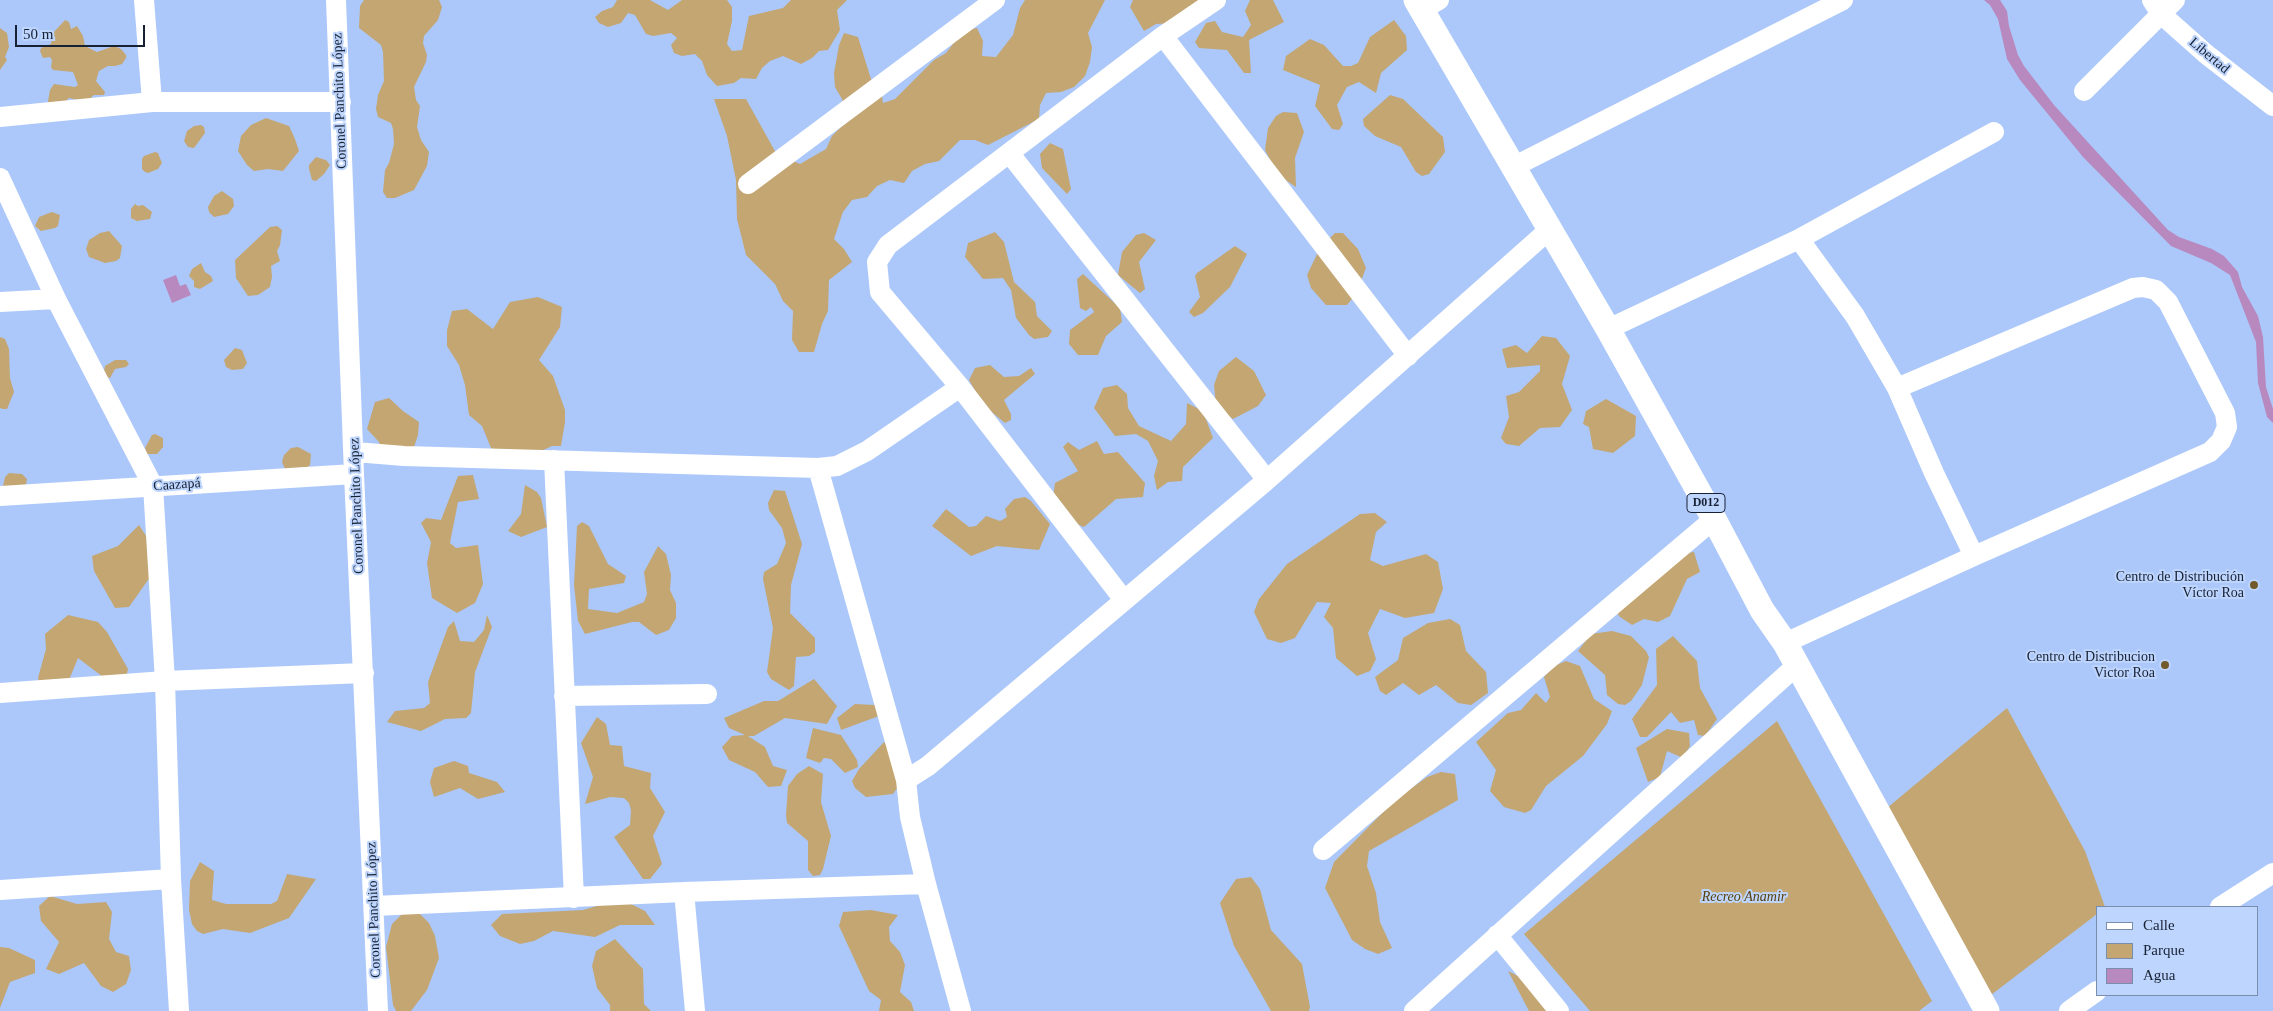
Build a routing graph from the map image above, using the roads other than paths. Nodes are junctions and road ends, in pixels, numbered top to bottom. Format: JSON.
{"nodes":[{"id":1,"x":144,"y":0,"type":"edge"},
{"id":2,"x":336,"y":0,"type":"edge"},
{"id":3,"x":995,"y":0,"type":"edge"},
{"id":4,"x":1216,"y":0,"type":"edge"},
{"id":5,"x":1843,"y":0,"type":"edge"},
{"id":6,"x":2175,"y":0,"type":"edge"},
{"id":7,"x":1426,"y":3,"type":"edge"},
{"id":8,"x":2157,"y":7,"type":"edge"},
{"id":9,"x":1163,"y":36,"type":"junction"},
{"id":10,"x":2084,"y":91,"type":"dead end"},
{"id":11,"x":152,"y":102,"type":"junction"},
{"id":12,"x":341,"y":102,"type":"junction"},
{"id":13,"x":2273,"y":106,"type":"edge"},
{"id":14,"x":0,"y":117,"type":"edge"},
{"id":15,"x":1994,"y":132,"type":"dead end"},
{"id":16,"x":1010,"y":154,"type":"junction"},
{"id":17,"x":1513,"y":166,"type":"junction"},
{"id":18,"x":0,"y":178,"type":"edge"},
{"id":19,"x":748,"y":184,"type":"dead end"},
{"id":20,"x":1550,"y":229,"type":"junction"},
{"id":21,"x":1799,"y":238,"type":"junction"},
{"id":22,"x":56,"y":299,"type":"junction"},
{"id":23,"x":0,"y":302,"type":"edge"},
{"id":24,"x":1608,"y":329,"type":"junction"},
{"id":25,"x":1408,"y":356,"type":"junction"},
{"id":26,"x":960,"y":387,"type":"junction"},
{"id":27,"x":1897,"y":388,"type":"junction"},
{"id":28,"x":355,"y":452,"type":"junction"},
{"id":29,"x":554,"y":460,"type":"junction"},
{"id":30,"x":818,"y":468,"type":"junction"},
{"id":31,"x":354,"y":474,"type":"junction"},
{"id":32,"x":1267,"y":480,"type":"junction"},
{"id":33,"x":153,"y":486,"type":"junction"},
{"id":34,"x":0,"y":496,"type":"edge"},
{"id":35,"x":1714,"y":519,"type":"junction"},
{"id":36,"x":1974,"y":556,"type":"junction"},
{"id":37,"x":1124,"y":600,"type":"junction"},
{"id":38,"x":1785,"y":643,"type":"junction"},
{"id":39,"x":1796,"y":666,"type":"junction"},
{"id":40,"x":364,"y":673,"type":"junction"},
{"id":41,"x":165,"y":681,"type":"junction"},
{"id":42,"x":0,"y":693,"type":"edge"},
{"id":43,"x":707,"y":694,"type":"dead end"},
{"id":44,"x":564,"y":696,"type":"junction"},
{"id":45,"x":906,"y":780,"type":"junction"},
{"id":46,"x":1323,"y":850,"type":"dead end"},
{"id":47,"x":2273,"y":873,"type":"edge"},
{"id":48,"x":171,"y":879,"type":"junction"},
{"id":49,"x":926,"y":884,"type":"junction"},
{"id":50,"x":0,"y":890,"type":"edge"},
{"id":51,"x":684,"y":892,"type":"junction"},
{"id":52,"x":574,"y":898,"type":"junction"},
{"id":53,"x":374,"y":906,"type":"junction"},
{"id":54,"x":2222,"y":906,"type":"edge"},
{"id":55,"x":1497,"y":935,"type":"junction"},
{"id":56,"x":2096,"y":992,"type":"edge"},
{"id":57,"x":178,"y":1011,"type":"edge"},
{"id":58,"x":378,"y":1011,"type":"edge"},
{"id":59,"x":695,"y":1011,"type":"edge"},
{"id":60,"x":961,"y":1011,"type":"edge"},
{"id":61,"x":1414,"y":1011,"type":"edge"},
{"id":62,"x":1559,"y":1011,"type":"edge"},
{"id":63,"x":1987,"y":1011,"type":"edge"},
{"id":64,"x":2069,"y":1011,"type":"edge"}],
"edges":[{"from":1,"to":11,"type":"street"},
{"from":2,"to":12,"type":"street","name":"Coronel Panchito López"},
{"from":3,"to":19,"type":"street"},
{"from":4,"to":9,"type":"street"},
{"from":5,"to":17,"type":"street"},
{"from":6,"to":8,"type":"street"},
{"from":7,"to":17,"type":"main road","number":"D012"},
{"from":8,"to":10,"type":"street"},
{"from":8,"to":13,"type":"street","name":"Libertad"},
{"from":9,"to":16,"type":"street"},
{"from":9,"to":25,"type":"street"},
{"from":11,"to":12,"type":"street"},
{"from":11,"to":14,"type":"street"},
{"from":12,"to":28,"type":"street","name":"Coronel Panchito López"},
{"from":15,"to":21,"type":"street"},
{"from":16,"to":26,"type":"street"},
{"from":16,"to":32,"type":"street"},
{"from":17,"to":20,"type":"main road","number":"D012"},
{"from":18,"to":22,"type":"street"},
{"from":20,"to":24,"type":"main road","number":"D012"},
{"from":20,"to":25,"type":"street"},
{"from":21,"to":24,"type":"street"},
{"from":21,"to":27,"type":"street"},
{"from":22,"to":23,"type":"street"},
{"from":22,"to":33,"type":"street"},
{"from":24,"to":35,"type":"main road","number":"D012"},
{"from":25,"to":32,"type":"street"},
{"from":26,"to":30,"type":"street"},
{"from":26,"to":37,"type":"street"},
{"from":27,"to":36,"type":"street"},
{"from":27,"to":36,"type":"street"},
{"from":28,"to":29,"type":"street"},
{"from":28,"to":31,"type":"street","name":"Coronel Panchito López"},
{"from":29,"to":30,"type":"street"},
{"from":29,"to":44,"type":"street"},
{"from":30,"to":45,"type":"street"},
{"from":31,"to":33,"type":"street","name":"Caazapá"},
{"from":31,"to":40,"type":"street","name":"Coronel Panchito López"},
{"from":32,"to":37,"type":"street"},
{"from":33,"to":34,"type":"street","name":"Caazapá"},
{"from":33,"to":41,"type":"street"},
{"from":35,"to":38,"type":"main road","number":"D012"},
{"from":35,"to":46,"type":"street"},
{"from":36,"to":38,"type":"street"},
{"from":37,"to":45,"type":"street"},
{"from":38,"to":39,"type":"main road","number":"D012"},
{"from":39,"to":55,"type":"street"},
{"from":39,"to":63,"type":"main road","number":"D012"},
{"from":40,"to":41,"type":"street"},
{"from":40,"to":53,"type":"street","name":"Coronel Panchito López"},
{"from":41,"to":42,"type":"street"},
{"from":41,"to":48,"type":"street"},
{"from":43,"to":44,"type":"street"},
{"from":44,"to":52,"type":"street"},
{"from":45,"to":49,"type":"street"},
{"from":47,"to":54,"type":"street"},
{"from":48,"to":50,"type":"street"},
{"from":48,"to":57,"type":"street"},
{"from":49,"to":51,"type":"street"},
{"from":49,"to":60,"type":"street"},
{"from":51,"to":52,"type":"street"},
{"from":51,"to":59,"type":"street"},
{"from":52,"to":53,"type":"street"},
{"from":53,"to":58,"type":"street","name":"Coronel Panchito López"},
{"from":55,"to":61,"type":"street"},
{"from":55,"to":62,"type":"street"},
{"from":56,"to":64,"type":"street"}]}
